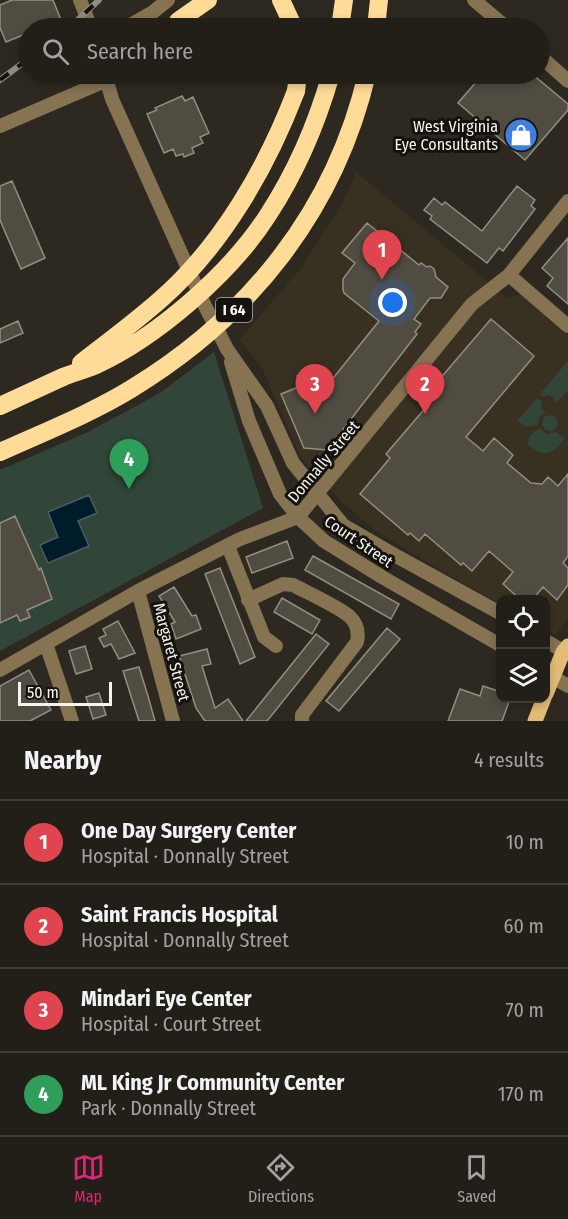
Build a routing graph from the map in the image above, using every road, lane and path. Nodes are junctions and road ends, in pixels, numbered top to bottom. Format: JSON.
{"nodes":[{"id":1,"x":80,"y":0,"type":"edge"},
{"id":2,"x":168,"y":0,"type":"edge"},
{"id":3,"x":199,"y":0,"type":"edge"},
{"id":4,"x":208,"y":0,"type":"edge"},
{"id":5,"x":281,"y":0,"type":"edge"},
{"id":6,"x":344,"y":0,"type":"edge"},
{"id":7,"x":379,"y":0,"type":"edge"},
{"id":8,"x":474,"y":0,"type":"edge"},
{"id":9,"x":87,"y":18,"type":"edge"},
{"id":10,"x":142,"y":18,"type":"edge"},
{"id":11,"x":181,"y":18,"type":"edge"},
{"id":12,"x":184,"y":18,"type":"edge"},
{"id":13,"x":289,"y":18,"type":"edge"},
{"id":14,"x":341,"y":18,"type":"edge"},
{"id":15,"x":377,"y":18,"type":"edge"},
{"id":16,"x":495,"y":18,"type":"edge"},
{"id":17,"x":550,"y":65,"type":"edge"},
{"id":18,"x":568,"y":81,"type":"edge"},
{"id":19,"x":91,"y":84,"type":"edge"},
{"id":20,"x":108,"y":84,"type":"edge"},
{"id":21,"x":296,"y":84,"type":"edge"},
{"id":22,"x":327,"y":84,"type":"edge"},
{"id":23,"x":364,"y":84,"type":"edge"},
{"id":24,"x":0,"y":126,"type":"edge"},
{"id":25,"x":568,"y":201,"type":"edge"},
{"id":26,"x":509,"y":275,"type":"junction"},
{"id":27,"x":568,"y":326,"type":"edge"},
{"id":28,"x":227,"y":349,"type":"junction"},
{"id":29,"x":63,"y":377,"type":"junction"},
{"id":30,"x":0,"y":406,"type":"edge"},
{"id":31,"x":0,"y":452,"type":"edge"},
{"id":32,"x":318,"y":495,"type":"junction"},
{"id":33,"x":298,"y":517,"type":"junction"},
{"id":34,"x":228,"y":546,"type":"junction"},
{"id":35,"x":138,"y":591,"type":"junction"},
{"id":36,"x":248,"y":600,"type":"junction"},
{"id":37,"x":496,"y":610,"type":"edge"},
{"id":38,"x":496,"y":642,"type":"edge"},
{"id":39,"x":550,"y":643,"type":"edge"},
{"id":40,"x":46,"y":644,"type":"junction"},
{"id":41,"x":276,"y":646,"type":"dead end"},
{"id":42,"x":566,"y":650,"type":"edge"},
{"id":43,"x":0,"y":670,"type":"edge"},
{"id":44,"x":550,"y":674,"type":"edge"},
{"id":45,"x":550,"y":676,"type":"edge"},
{"id":46,"x":568,"y":686,"type":"edge"},
{"id":47,"x":542,"y":703,"type":"edge"},
{"id":48,"x":72,"y":721,"type":"edge"},
{"id":49,"x":173,"y":721,"type":"edge"},
{"id":50,"x":302,"y":721,"type":"edge"},
{"id":51,"x":535,"y":721,"type":"edge"}],
"edges":[{"from":1,"to":9,"type":"street"},
{"from":2,"to":10,"type":"street"},
{"from":3,"to":11,"type":"street"},
{"from":4,"to":12,"type":"highway"},
{"from":5,"to":13,"type":"highway"},
{"from":6,"to":14,"type":"highway"},
{"from":7,"to":15,"type":"highway"},
{"from":8,"to":16,"type":"street"},
{"from":17,"to":18,"type":"street"},
{"from":19,"to":24,"type":"street"},
{"from":20,"to":28,"type":"street","name":"Court Street"},
{"from":21,"to":29,"type":"highway","bridge":true},
{"from":22,"to":29,"type":"highway","number":"I 64","bridge":true},
{"from":23,"to":31,"type":"highway","number":"I 64","bridge":true},
{"from":25,"to":26,"type":"street","name":"Donnally Street"},
{"from":26,"to":27,"type":"street"},
{"from":26,"to":32,"type":"street","name":"Donnally Street"},
{"from":28,"to":32,"type":"street","name":"Court Street"},
{"from":28,"to":33,"type":"street","name":"Court Street"},
{"from":29,"to":30,"type":"highway","number":"I 64"},
{"from":32,"to":33,"type":"street","name":"Donnally Street"},
{"from":32,"to":37,"type":"street","name":"Court Street"},
{"from":33,"to":34,"type":"street","name":"Donnally Street"},
{"from":33,"to":38,"type":"street","name":"Court Street"},
{"from":34,"to":35,"type":"street","name":"Donnally Street"},
{"from":34,"to":36,"type":"street"},
{"from":35,"to":40,"type":"street","name":"Donnally Street"},
{"from":35,"to":49,"type":"street","name":"Margaret Street"},
{"from":36,"to":41,"type":"street"},
{"from":36,"to":50,"type":"street"},
{"from":39,"to":42,"type":"street"},
{"from":40,"to":43,"type":"street","name":"Donnally Street"},
{"from":40,"to":48,"type":"street"},
{"from":42,"to":44,"type":"main road"},
{"from":45,"to":46,"type":"street"},
{"from":47,"to":51,"type":"main road"}]}
